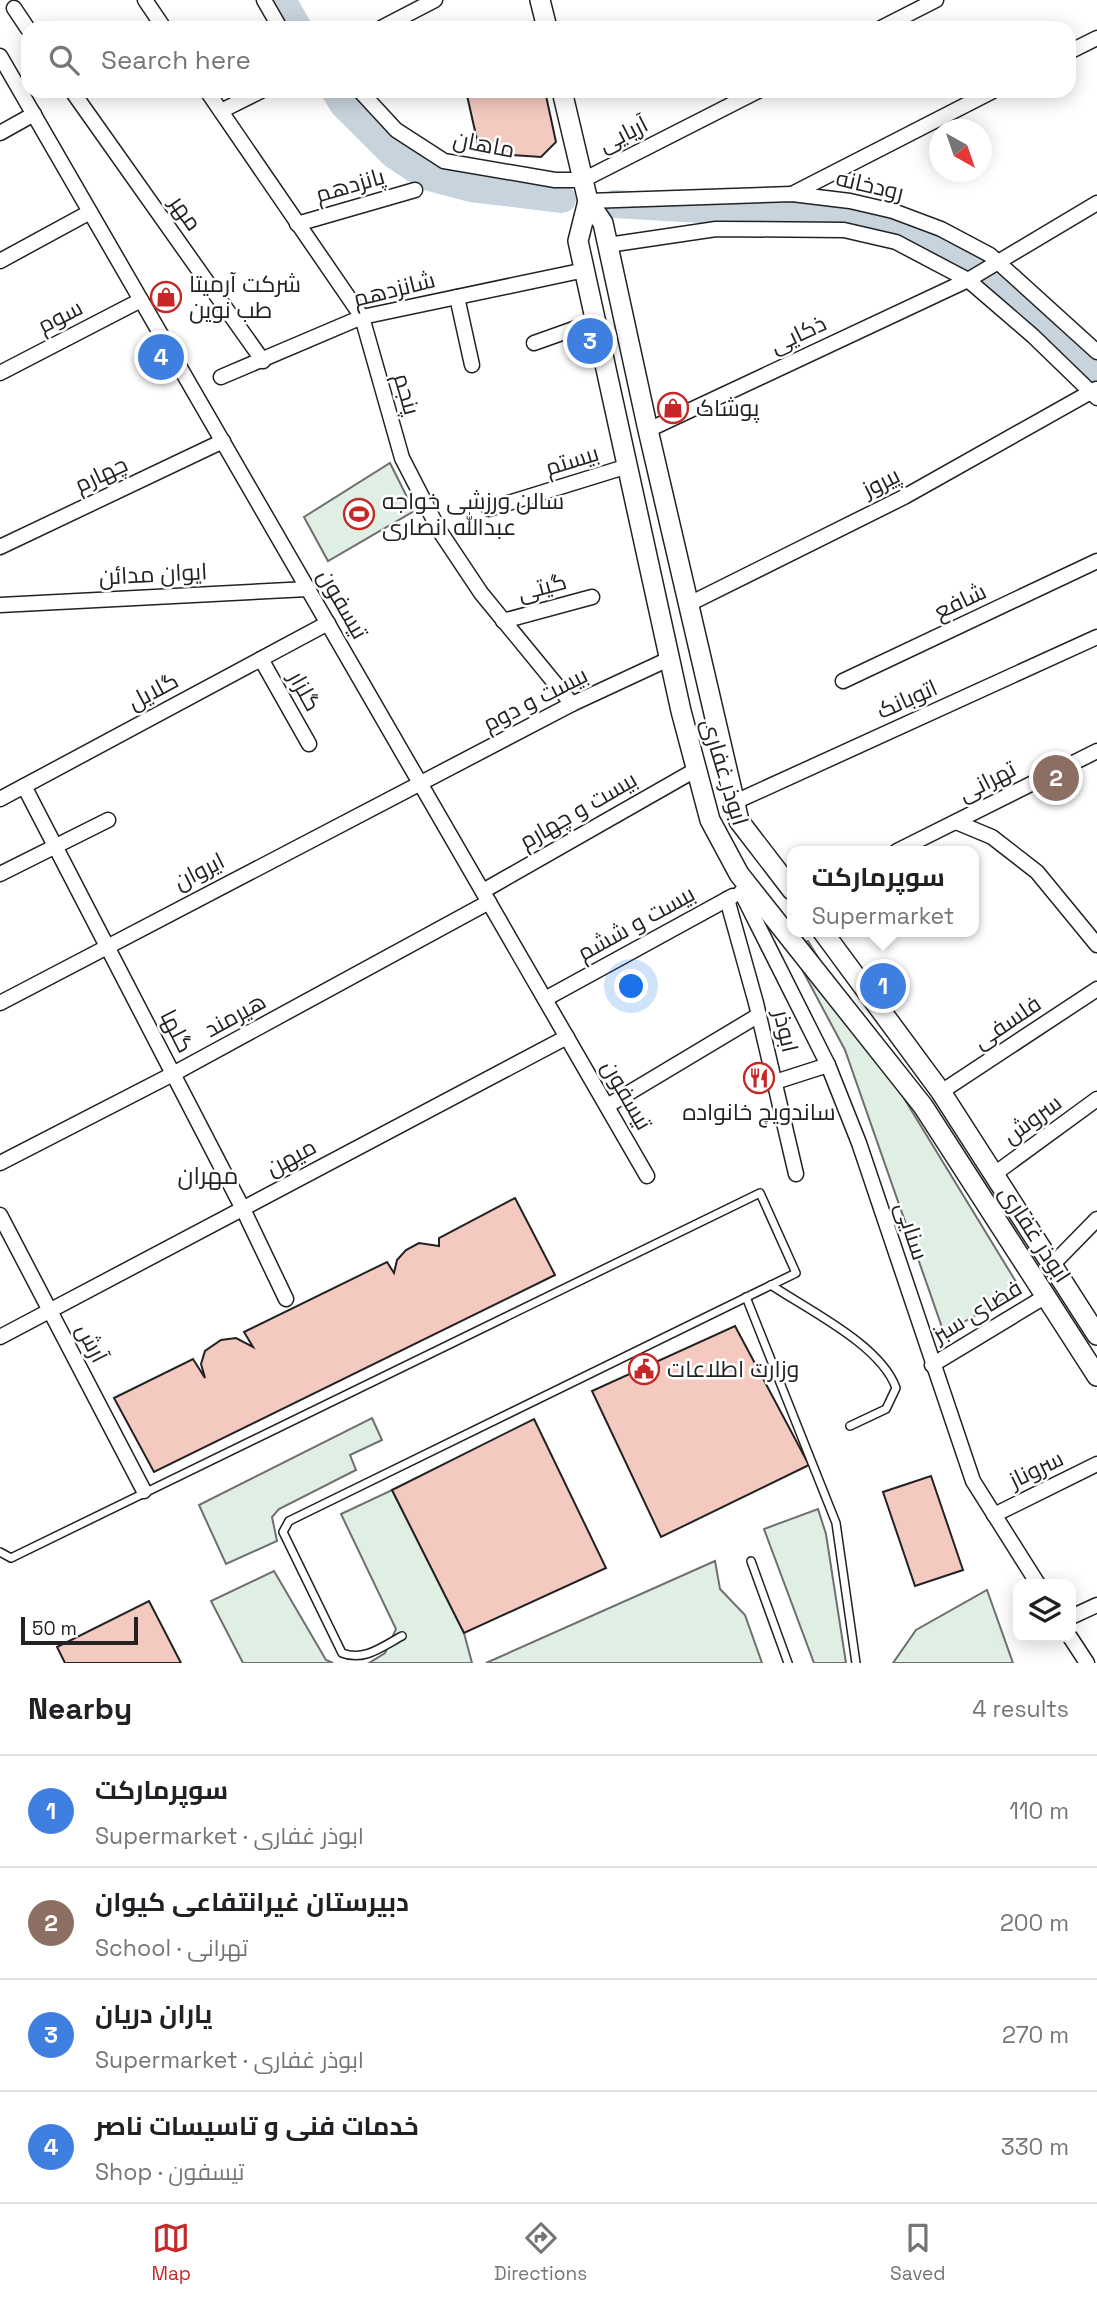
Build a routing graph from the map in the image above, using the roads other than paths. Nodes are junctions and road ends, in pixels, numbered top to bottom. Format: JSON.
{"nodes":[{"id":1,"x":264,"y":0,"type":"edge"},
{"id":2,"x":435,"y":0,"type":"edge"},
{"id":3,"x":540,"y":0,"type":"edge"},
{"id":4,"x":936,"y":0,"type":"edge"},
{"id":5,"x":151,"y":2,"type":"edge"},
{"id":6,"x":13,"y":8,"type":"dead end"},
{"id":7,"x":22,"y":21,"type":"edge"},
{"id":8,"x":160,"y":21,"type":"edge"},
{"id":9,"x":276,"y":21,"type":"edge"},
{"id":10,"x":394,"y":21,"type":"edge"},
{"id":11,"x":545,"y":21,"type":"edge"},
{"id":12,"x":895,"y":21,"type":"edge"},
{"id":13,"x":1097,"y":38,"type":"edge"},
{"id":14,"x":1076,"y":48,"type":"edge"},
{"id":15,"x":0,"y":56,"type":"edge"},
{"id":16,"x":21,"y":92,"type":"edge"},
{"id":17,"x":25,"y":98,"type":"edge"},
{"id":18,"x":77,"y":98,"type":"edge"},
{"id":19,"x":212,"y":98,"type":"edge"},
{"id":20,"x":247,"y":98,"type":"edge"},
{"id":21,"x":366,"y":98,"type":"edge"},
{"id":22,"x":564,"y":98,"type":"edge"},
{"id":23,"x":744,"y":98,"type":"edge"},
{"id":24,"x":979,"y":98,"type":"edge"},
{"id":25,"x":220,"y":111,"type":"junction"},
{"id":26,"x":34,"y":114,"type":"junction"},
{"id":27,"x":0,"y":133,"type":"edge"},
{"id":28,"x":583,"y":180,"type":"junction"},
{"id":29,"x":415,"y":190,"type":"dead end"},
{"id":30,"x":792,"y":194,"type":"junction"},
{"id":31,"x":588,"y":201,"type":"junction"},
{"id":32,"x":1097,"y":203,"type":"edge"},
{"id":33,"x":90,"y":212,"type":"junction"},
{"id":34,"x":297,"y":224,"type":"junction"},
{"id":35,"x":608,"y":245,"type":"junction"},
{"id":36,"x":0,"y":261,"type":"edge"},
{"id":37,"x":998,"y":262,"type":"junction"},
{"id":38,"x":585,"y":270,"type":"junction"},
{"id":39,"x":968,"y":280,"type":"junction"},
{"id":40,"x":457,"y":297,"type":"junction"},
{"id":41,"x":141,"y":300,"type":"junction"},
{"id":42,"x":362,"y":317,"type":"junction"},
{"id":43,"x":596,"y":321,"type":"junction"},
{"id":44,"x":534,"y":343,"type":"dead end"},
{"id":45,"x":1097,"y":352,"type":"edge"},
{"id":46,"x":262,"y":360,"type":"junction"},
{"id":47,"x":472,"y":365,"type":"dead end"},
{"id":48,"x":0,"y":373,"type":"edge"},
{"id":49,"x":221,"y":377,"type":"dead end"},
{"id":50,"x":1095,"y":393,"type":"edge"},
{"id":51,"x":648,"y":430,"type":"junction"},
{"id":52,"x":223,"y":441,"type":"junction"},
{"id":53,"x":628,"y":466,"type":"junction"},
{"id":54,"x":489,"y":509,"type":"dead end"},
{"id":55,"x":0,"y":547,"type":"edge"},
{"id":56,"x":1097,"y":561,"type":"edge"},
{"id":57,"x":308,"y":589,"type":"junction"},
{"id":58,"x":592,"y":597,"type":"dead end"},
{"id":59,"x":689,"y":604,"type":"junction"},
{"id":60,"x":0,"y":605,"type":"edge"},
{"id":61,"x":503,"y":621,"type":"junction"},
{"id":62,"x":328,"y":624,"type":"junction"},
{"id":63,"x":1097,"y":637,"type":"edge"},
{"id":64,"x":671,"y":658,"type":"junction"},
{"id":65,"x":261,"y":659,"type":"junction"},
{"id":66,"x":843,"y":681,"type":"dead end"},
{"id":67,"x":572,"y":704,"type":"junction"},
{"id":68,"x":309,"y":744,"type":"dead end"},
{"id":69,"x":1095,"y":756,"type":"edge"},
{"id":70,"x":697,"y":769,"type":"junction"},
{"id":71,"x":420,"y":783,"type":"junction"},
{"id":72,"x":24,"y":786,"type":"junction"},
{"id":73,"x":0,"y":799,"type":"edge"},
{"id":74,"x":735,"y":802,"type":"junction"},
{"id":75,"x":108,"y":820,"type":"dead end"},
{"id":76,"x":956,"y":822,"type":"junction"},
{"id":77,"x":55,"y":845,"type":"junction"},
{"id":78,"x":909,"y":846,"type":"edge"},
{"id":79,"x":0,"y":874,"type":"edge"},
{"id":80,"x":787,"y":885,"type":"edge"},
{"id":81,"x":746,"y":889,"type":"junction"},
{"id":82,"x":787,"y":895,"type":"edge"},
{"id":83,"x":486,"y":897,"type":"junction"},
{"id":84,"x":727,"y":899,"type":"junction"},
{"id":85,"x":767,"y":908,"type":"junction"},
{"id":86,"x":787,"y":933,"type":"edge"},
{"id":87,"x":790,"y":937,"type":"edge"},
{"id":88,"x":827,"y":937,"type":"edge"},
{"id":89,"x":106,"y":945,"type":"junction"},
{"id":90,"x":1097,"y":945,"type":"edge"},
{"id":91,"x":1097,"y":989,"type":"edge"},
{"id":92,"x":545,"y":999,"type":"junction"},
{"id":93,"x":0,"y":1003,"type":"edge"},
{"id":94,"x":759,"y":1015,"type":"junction"},
{"id":95,"x":567,"y":1037,"type":"junction"},
{"id":96,"x":828,"y":1065,"type":"junction"},
{"id":97,"x":173,"y":1074,"type":"junction"},
{"id":98,"x":775,"y":1082,"type":"junction"},
{"id":99,"x":941,"y":1092,"type":"junction"},
{"id":100,"x":1097,"y":1099,"type":"edge"},
{"id":101,"x":607,"y":1107,"type":"junction"},
{"id":102,"x":0,"y":1163,"type":"edge"},
{"id":103,"x":796,"y":1174,"type":"dead end"},
{"id":104,"x":993,"y":1175,"type":"junction"},
{"id":105,"x":647,"y":1176,"type":"dead end"},
{"id":106,"x":243,"y":1209,"type":"junction"},
{"id":107,"x":0,"y":1215,"type":"edge"},
{"id":108,"x":1097,"y":1219,"type":"edge"},
{"id":109,"x":1051,"y":1266,"type":"junction"},
{"id":110,"x":771,"y":1285,"type":"junction"},
{"id":111,"x":1046,"y":1296,"type":"junction"},
{"id":112,"x":746,"y":1297,"type":"junction"},
{"id":113,"x":286,"y":1299,"type":"dead end"},
{"id":114,"x":50,"y":1311,"type":"junction"},
{"id":115,"x":1094,"y":1323,"type":"edge"},
{"id":116,"x":0,"y":1337,"type":"edge"},
{"id":117,"x":932,"y":1365,"type":"junction"},
{"id":118,"x":1097,"y":1376,"type":"edge"},
{"id":119,"x":850,"y":1426,"type":"dead end"},
{"id":120,"x":1097,"y":1464,"type":"edge"},
{"id":121,"x":144,"y":1491,"type":"junction"},
{"id":122,"x":995,"y":1515,"type":"junction"},
{"id":123,"x":0,"y":1552,"type":"edge"},
{"id":124,"x":751,"y":1561,"type":"dead end"},
{"id":125,"x":1035,"y":1579,"type":"edge"},
{"id":126,"x":1097,"y":1605,"type":"edge"},
{"id":127,"x":1076,"y":1615,"type":"edge"},
{"id":128,"x":402,"y":1636,"type":"dead end"},
{"id":129,"x":1073,"y":1642,"type":"edge"},
{"id":130,"x":788,"y":1663,"type":"edge"},
{"id":131,"x":856,"y":1663,"type":"edge"},
{"id":132,"x":1087,"y":1663,"type":"edge"}],
"edges":[{"from":1,"to":9,"type":"street"},
{"from":2,"to":10,"type":"street"},
{"from":3,"to":11,"type":"main road"},
{"from":4,"to":12,"type":"street"},
{"from":5,"to":8,"type":"street"},
{"from":6,"to":7,"type":"street"},
{"from":13,"to":14,"type":"street"},
{"from":15,"to":16,"type":"street","name":"تیسفون"},
{"from":17,"to":26,"type":"street","name":"تیسفون"},
{"from":18,"to":46,"type":"street","name":"مهر"},
{"from":19,"to":25,"type":"street","name":"پنجم"},
{"from":20,"to":25,"type":"street"},
{"from":21,"to":28,"type":"street","name":"ماهان"},
{"from":22,"to":28,"type":"main road","name":"ابوذر غفاری"},
{"from":23,"to":28,"type":"street","name":"آریایی"},
{"from":24,"to":30,"type":"street"},
{"from":25,"to":34,"type":"street","name":"پنجم"},
{"from":26,"to":27,"type":"street"},
{"from":26,"to":33,"type":"street","name":"تیسفون"},
{"from":28,"to":31,"type":"main road","name":"ابوذر غفاری"},
{"from":29,"to":34,"type":"street","name":"پانزدهم"},
{"from":30,"to":31,"type":"street","name":"رودخانه"},
{"from":30,"to":37,"type":"street","name":"رودخانه"},
{"from":31,"to":35,"type":"main road","name":"ابوذر غفاری"},
{"from":31,"to":38,"type":"main road","name":"ابوذر غفاری"},
{"from":32,"to":37,"type":"street"},
{"from":33,"to":36,"type":"street"},
{"from":33,"to":41,"type":"street","name":"تیسفون"},
{"from":34,"to":42,"type":"street","name":"پنجم"},
{"from":35,"to":39,"type":"street"},
{"from":35,"to":51,"type":"main road","name":"ابوذر غفاری"},
{"from":37,"to":39,"type":"street","name":"ذکایی"},
{"from":37,"to":45,"type":"street","name":"رودخانه"},
{"from":38,"to":40,"type":"street","name":"شانزدهم"},
{"from":38,"to":43,"type":"main road","name":"ابوذر غفاری"},
{"from":39,"to":50,"type":"street"},
{"from":39,"to":51,"type":"street","name":"ذکایی"},
{"from":40,"to":42,"type":"street","name":"شانزدهم"},
{"from":40,"to":47,"type":"street"},
{"from":41,"to":48,"type":"street","name":"سوم"},
{"from":41,"to":52,"type":"street","name":"تیسفون"},
{"from":42,"to":46,"type":"street","name":"شانزدهم"},
{"from":42,"to":61,"type":"street","name":"پنجم"},
{"from":43,"to":44,"type":"street"},
{"from":43,"to":53,"type":"main road","name":"ابوذر غفاری"},
{"from":46,"to":49,"type":"street","name":"شانزدهم"},
{"from":50,"to":59,"type":"street","name":"پیروز"},
{"from":51,"to":59,"type":"main road","name":"ابوذر غفاری"},
{"from":52,"to":55,"type":"street","name":"چهارم"},
{"from":52,"to":57,"type":"street","name":"تیسفون"},
{"from":53,"to":54,"type":"street","name":"بیستم"},
{"from":53,"to":64,"type":"main road","name":"ابوذر غفاری"},
{"from":56,"to":66,"type":"street","name":"شافع"},
{"from":57,"to":60,"type":"street","name":"ایوان مدائن"},
{"from":57,"to":62,"type":"street","name":"تیسفون"},
{"from":58,"to":61,"type":"street","name":"گیتی"},
{"from":59,"to":74,"type":"main road","name":"ابوذر غفاری"},
{"from":61,"to":67,"type":"street","name":"پنجم"},
{"from":62,"to":65,"type":"street","name":"گلایل"},
{"from":62,"to":71,"type":"street","name":"تیسفون"},
{"from":63,"to":74,"type":"street","name":"اتوبانک"},
{"from":64,"to":67,"type":"street","name":"بیست و دوم"},
{"from":64,"to":70,"type":"main road","name":"ابوذر غفاری"},
{"from":65,"to":68,"type":"street","name":"گلزار"},
{"from":65,"to":72,"type":"street","name":"گلایل"},
{"from":67,"to":71,"type":"street","name":"بیست و دوم"},
{"from":69,"to":76,"type":"street","name":"تهرانی"},
{"from":70,"to":81,"type":"main road","name":"ابوذر غفاری"},
{"from":70,"to":83,"type":"street","name":"بیست و چهارم"},
{"from":71,"to":83,"type":"street","name":"تیسفون"},
{"from":71,"to":89,"type":"street","name":"ایروان"},
{"from":72,"to":73,"type":"street","name":"گلایل"},
{"from":72,"to":77,"type":"street","name":"گلها"},
{"from":74,"to":80,"type":"main road","name":"ابوذر غفاری"},
{"from":75,"to":77,"type":"street"},
{"from":76,"to":78,"type":"street","name":"تهرانی"},
{"from":76,"to":90,"type":"street"},
{"from":77,"to":79,"type":"street"},
{"from":77,"to":89,"type":"street","name":"گلها"},
{"from":81,"to":84,"type":"street","name":"بیست و ششم"},
{"from":81,"to":85,"type":"main road","name":"ابوذر غفاری"},
{"from":81,"to":96,"type":"street","name":"سنایی"},
{"from":82,"to":85,"type":"main road"},
{"from":83,"to":92,"type":"street","name":"تیسفون"},
{"from":83,"to":97,"type":"street","name":"هیرمند"},
{"from":84,"to":92,"type":"street","name":"بیست و ششم"},
{"from":84,"to":94,"type":"street","name":"ابوذر"},
{"from":85,"to":86,"type":"main road","name":"ابوذر غفاری"},
{"from":87,"to":111,"type":"main road","name":"ابوذر غفاری"},
{"from":88,"to":99,"type":"main road","name":"ابوذر غفاری"},
{"from":89,"to":93,"type":"street","name":"ایروان"},
{"from":89,"to":97,"type":"street","name":"گلها"},
{"from":91,"to":99,"type":"street","name":"فلسفی"},
{"from":92,"to":95,"type":"street","name":"تیسفون"},
{"from":94,"to":98,"type":"street","name":"ابوذر"},
{"from":94,"to":101,"type":"street"},
{"from":95,"to":101,"type":"street","name":"تیسفون"},
{"from":95,"to":106,"type":"street","name":"میهن"},
{"from":96,"to":98,"type":"street"},
{"from":96,"to":117,"type":"street","name":"سنایی"},
{"from":97,"to":102,"type":"street","name":"هیرمند"},
{"from":97,"to":106,"type":"street","name":"گلها"},
{"from":98,"to":103,"type":"street","name":"ابوذر"},
{"from":99,"to":104,"type":"main road","name":"ابوذر غفاری"},
{"from":100,"to":104,"type":"street","name":"سروش"},
{"from":101,"to":105,"type":"street","name":"تیسفون"},
{"from":104,"to":109,"type":"main road","name":"ابوذر غفاری"},
{"from":106,"to":113,"type":"street","name":"گلها"},
{"from":106,"to":114,"type":"street","name":"میهن"},
{"from":107,"to":114,"type":"street","name":"آرش"},
{"from":108,"to":109,"type":"street"},
{"from":109,"to":115,"type":"main road","name":"ابوذر غفاری"},
{"from":110,"to":112,"type":"lane"},
{"from":110,"to":119,"type":"lane"},
{"from":110,"to":121,"type":"lane"},
{"from":111,"to":117,"type":"street","name":"فضای سبز"},
{"from":111,"to":118,"type":"main road","name":"ابوذر غفاری"},
{"from":112,"to":128,"type":"lane"},
{"from":112,"to":131,"type":"lane"},
{"from":114,"to":116,"type":"street","name":"میهن"},
{"from":114,"to":121,"type":"street","name":"آرش"},
{"from":117,"to":122,"type":"street","name":"سنایی"},
{"from":120,"to":122,"type":"street","name":"سروناز"},
{"from":121,"to":123,"type":"lane"},
{"from":122,"to":125,"type":"street","name":"سنایی"},
{"from":124,"to":130,"type":"lane"},
{"from":126,"to":127,"type":"street"},
{"from":129,"to":132,"type":"street"}]}
